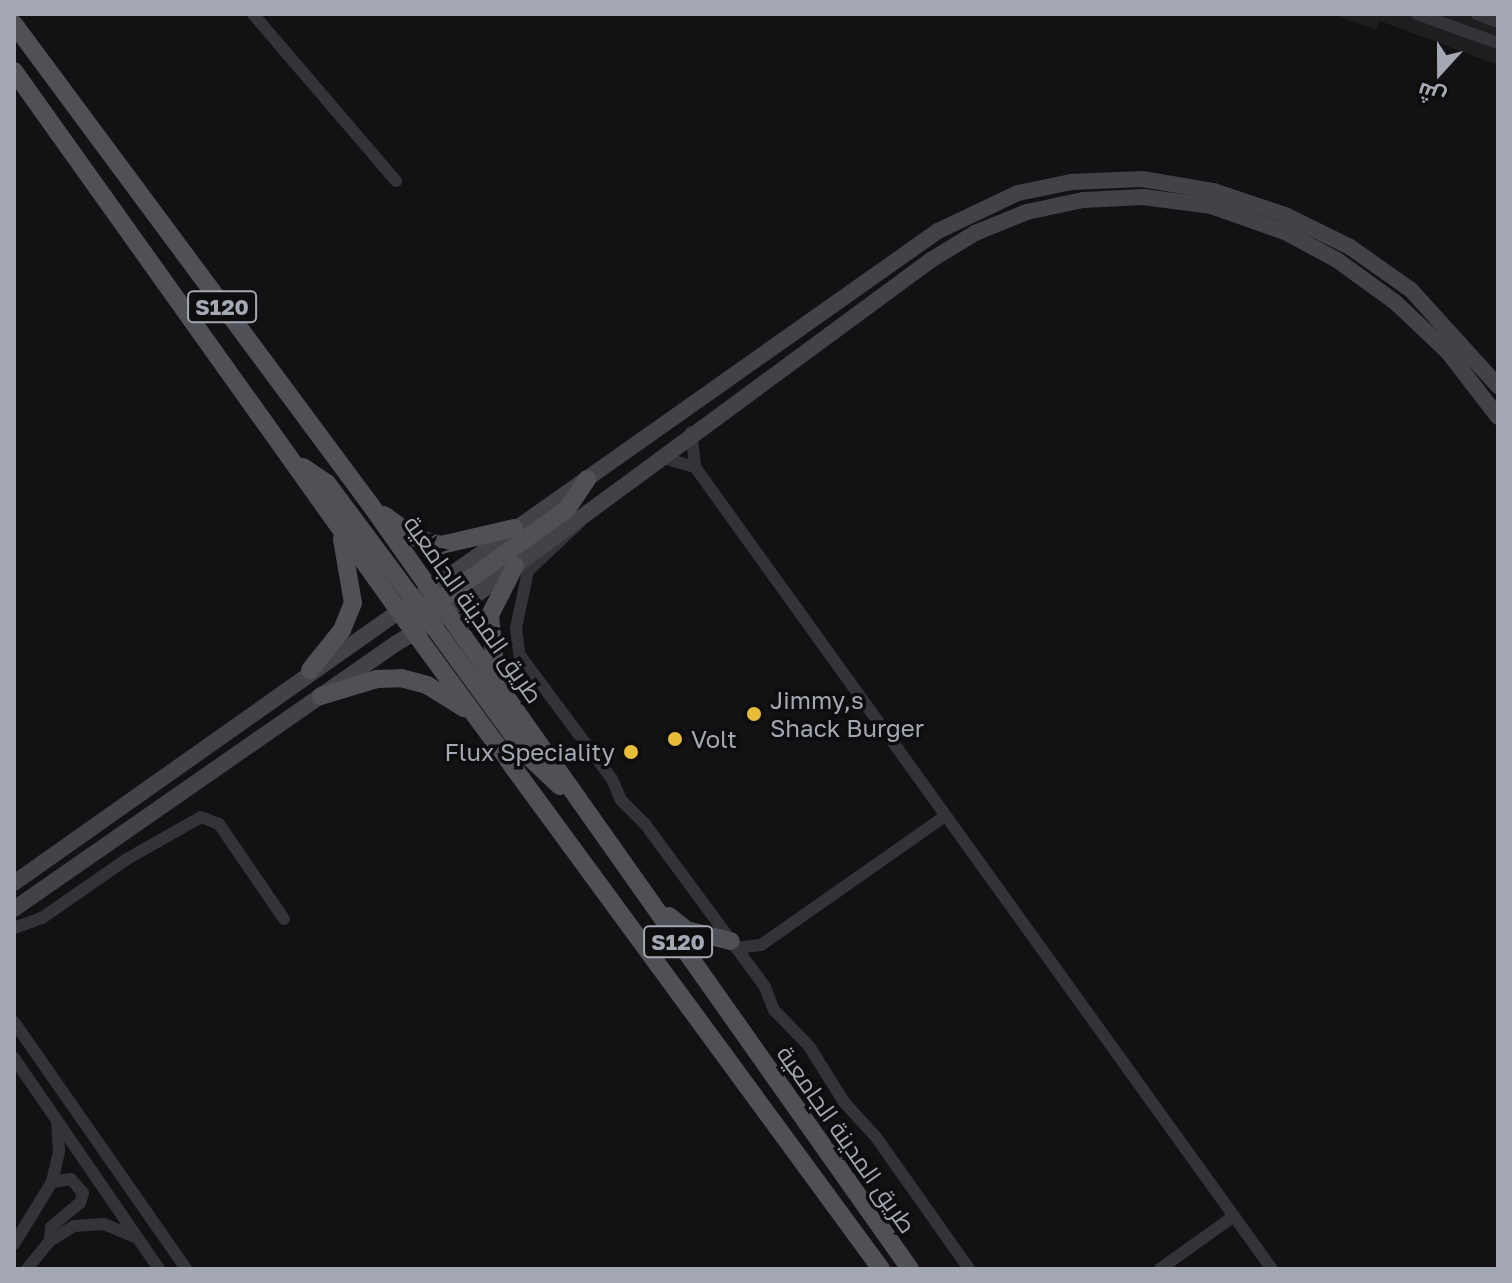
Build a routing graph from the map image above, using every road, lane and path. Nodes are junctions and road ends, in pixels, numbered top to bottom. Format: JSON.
{"nodes":[{"id":1,"x":253,"y":14,"type":"edge"},
{"id":2,"x":1417,"y":14,"type":"edge"},
{"id":3,"x":1477,"y":14,"type":"edge"},
{"id":4,"x":1498,"y":22,"type":"edge"},
{"id":5,"x":14,"y":24,"type":"edge"},
{"id":6,"x":1498,"y":43,"type":"edge"},
{"id":7,"x":14,"y":71,"type":"edge"},
{"id":8,"x":396,"y":181,"type":"dead end"},
{"id":9,"x":1498,"y":386,"type":"edge"},
{"id":10,"x":1498,"y":417,"type":"edge"},
{"id":11,"x":691,"y":432,"type":"junction"},
{"id":12,"x":659,"y":457,"type":"junction"},
{"id":13,"x":297,"y":464,"type":"junction"},
{"id":14,"x":695,"y":467,"type":"junction"},
{"id":15,"x":587,"y":479,"type":"junction"},
{"id":16,"x":370,"y":504,"type":"junction"},
{"id":17,"x":582,"y":517,"type":"junction"},
{"id":18,"x":340,"y":528,"type":"junction"},
{"id":19,"x":514,"y":528,"type":"junction"},
{"id":20,"x":515,"y":566,"type":"junction"},
{"id":21,"x":424,"y":611,"type":"junction"},
{"id":22,"x":310,"y":670,"type":"junction"},
{"id":23,"x":497,"y":683,"type":"junction"},
{"id":24,"x":321,"y":696,"type":"junction"},
{"id":25,"x":474,"y":715,"type":"junction"},
{"id":26,"x":574,"y":794,"type":"junction"},
{"id":27,"x":944,"y":817,"type":"junction"},
{"id":28,"x":14,"y":883,"type":"edge"},
{"id":29,"x":649,"y":901,"type":"junction"},
{"id":30,"x":14,"y":909,"type":"edge"},
{"id":31,"x":284,"y":919,"type":"dead end"},
{"id":32,"x":14,"y":928,"type":"edge"},
{"id":33,"x":766,"y":941,"type":"junction"},
{"id":34,"x":734,"y":944,"type":"junction"},
{"id":35,"x":753,"y":971,"type":"junction"},
{"id":36,"x":14,"y":1022,"type":"edge"},
{"id":37,"x":14,"y":1058,"type":"edge"},
{"id":38,"x":55,"y":1116,"type":"junction"},
{"id":39,"x":52,"y":1182,"type":"junction"},
{"id":40,"x":1234,"y":1216,"type":"junction"},
{"id":41,"x":139,"y":1239,"type":"junction"},
{"id":42,"x":50,"y":1241,"type":"junction"},
{"id":43,"x":14,"y":1244,"type":"edge"},
{"id":44,"x":27,"y":1269,"type":"edge"},
{"id":45,"x":159,"y":1269,"type":"edge"},
{"id":46,"x":186,"y":1269,"type":"edge"},
{"id":47,"x":881,"y":1269,"type":"edge"},
{"id":48,"x":910,"y":1269,"type":"edge"},
{"id":49,"x":969,"y":1269,"type":"edge"},
{"id":50,"x":1160,"y":1269,"type":"edge"},
{"id":51,"x":1272,"y":1269,"type":"edge"}],
"edges":[{"from":1,"to":8,"type":"street"},
{"from":2,"to":6,"type":"street"},
{"from":3,"to":4,"type":"street"},
{"from":5,"to":16,"type":"main road","name":"طريق المدينة الجامعية","number":"S120"},
{"from":7,"to":13,"type":"main road","name":"طريق المدينة الجامعية","number":"S120"},
{"from":9,"to":15,"type":"main road"},
{"from":10,"to":11,"type":"main road"},
{"from":11,"to":12,"type":"main road"},
{"from":11,"to":14,"type":"street"},
{"from":12,"to":14,"type":"street"},
{"from":12,"to":17,"type":"main road"},
{"from":13,"to":18,"type":"main road","name":"طريق المدينة الجامعية","number":"S120"},
{"from":13,"to":21,"type":"main road"},
{"from":14,"to":27,"type":"street"},
{"from":15,"to":19,"type":"main road"},
{"from":15,"to":21,"type":"main road"},
{"from":16,"to":19,"type":"main road"},
{"from":16,"to":21,"type":"main road","name":"طريق المدينة الجامعية","number":"S120"},
{"from":17,"to":20,"type":"main road"},
{"from":17,"to":34,"type":"street"},
{"from":18,"to":21,"type":"main road","name":"طريق المدينة الجامعية","number":"S120"},
{"from":18,"to":22,"type":"main road"},
{"from":19,"to":21,"type":"main road"},
{"from":20,"to":21,"type":"main road"},
{"from":20,"to":23,"type":"main road"},
{"from":21,"to":22,"type":"main road"},
{"from":21,"to":23,"type":"main road","name":"طريق المدينة الجامعية","number":"S120"},
{"from":21,"to":24,"type":"main road"},
{"from":21,"to":25,"type":"main road","name":"طريق المدينة الجامعية","number":"S120"},
{"from":21,"to":26,"type":"main road"},
{"from":22,"to":28,"type":"main road"},
{"from":23,"to":26,"type":"main road","name":"طريق المدينة الجامعية","number":"S120"},
{"from":24,"to":25,"type":"main road"},
{"from":24,"to":30,"type":"main road"},
{"from":25,"to":47,"type":"main road","name":"طريق المدينة الجامعية","number":"S120"},
{"from":26,"to":29,"type":"main road","name":"طريق المدينة الجامعية","number":"S120"},
{"from":27,"to":33,"type":"street"},
{"from":27,"to":40,"type":"street"},
{"from":29,"to":34,"type":"main road"},
{"from":29,"to":48,"type":"main road","name":"طريق المدينة الجامعية","number":"S120"},
{"from":31,"to":32,"type":"street"},
{"from":33,"to":34,"type":"street"},
{"from":33,"to":35,"type":"street"},
{"from":34,"to":35,"type":"street"},
{"from":35,"to":49,"type":"street"},
{"from":36,"to":46,"type":"street"},
{"from":37,"to":38,"type":"street"},
{"from":38,"to":39,"type":"street"},
{"from":38,"to":41,"type":"street"},
{"from":39,"to":42,"type":"street"},
{"from":39,"to":43,"type":"street"},
{"from":40,"to":50,"type":"street"},
{"from":40,"to":51,"type":"street"},
{"from":41,"to":42,"type":"street"},
{"from":41,"to":45,"type":"street"},
{"from":42,"to":44,"type":"street"}]}
